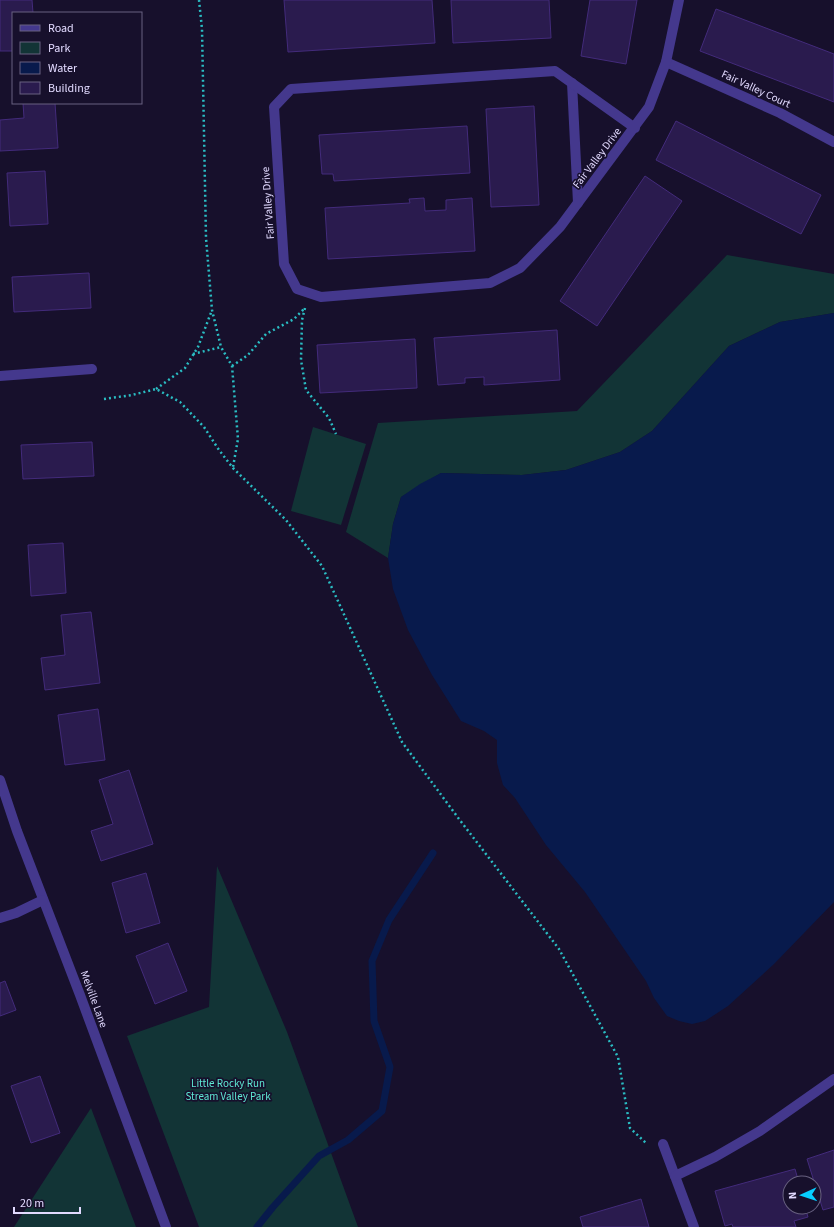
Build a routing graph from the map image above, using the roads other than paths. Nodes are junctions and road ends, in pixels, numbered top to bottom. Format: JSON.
{"nodes":[{"id":1,"x":678,"y":0,"type":"edge"},
{"id":2,"x":666,"y":62,"type":"junction"},
{"id":3,"x":572,"y":83,"type":"junction"},
{"id":4,"x":635,"y":128,"type":"junction"},
{"id":5,"x":834,"y":142,"type":"edge"},
{"id":6,"x":578,"y":203,"type":"junction"},
{"id":7,"x":92,"y":369,"type":"dead end"},
{"id":8,"x":0,"y":376,"type":"edge"},
{"id":9,"x":0,"y":780,"type":"edge"},
{"id":10,"x":43,"y":900,"type":"junction"},
{"id":11,"x":0,"y":918,"type":"edge"},
{"id":12,"x":834,"y":1079,"type":"edge"},
{"id":13,"x":663,"y":1144,"type":"road end"},
{"id":14,"x":675,"y":1176,"type":"junction"},
{"id":15,"x":166,"y":1227,"type":"edge"},
{"id":16,"x":694,"y":1227,"type":"edge"}],
"edges":[{"from":1,"to":2,"type":"street","name":"Fair Valley Drive"},
{"from":2,"to":4,"type":"street","name":"Fair Valley Drive"},
{"from":2,"to":5,"type":"street","name":"Fair Valley Court"},
{"from":3,"to":4,"type":"street","name":"Fair Valley Drive"},
{"from":3,"to":6,"type":"street","name":"Fair Valley Drive"},
{"from":3,"to":6,"type":"street","name":"Fair Valley Drive"},
{"from":4,"to":6,"type":"street","name":"Fair Valley Drive"},
{"from":7,"to":8,"type":"street"},
{"from":9,"to":10,"type":"street","name":"Melville Lane"},
{"from":10,"to":11,"type":"street"},
{"from":10,"to":15,"type":"street","name":"Melville Lane"},
{"from":12,"to":14,"type":"street"},
{"from":13,"to":14,"type":"street"},
{"from":14,"to":16,"type":"street"}]}
